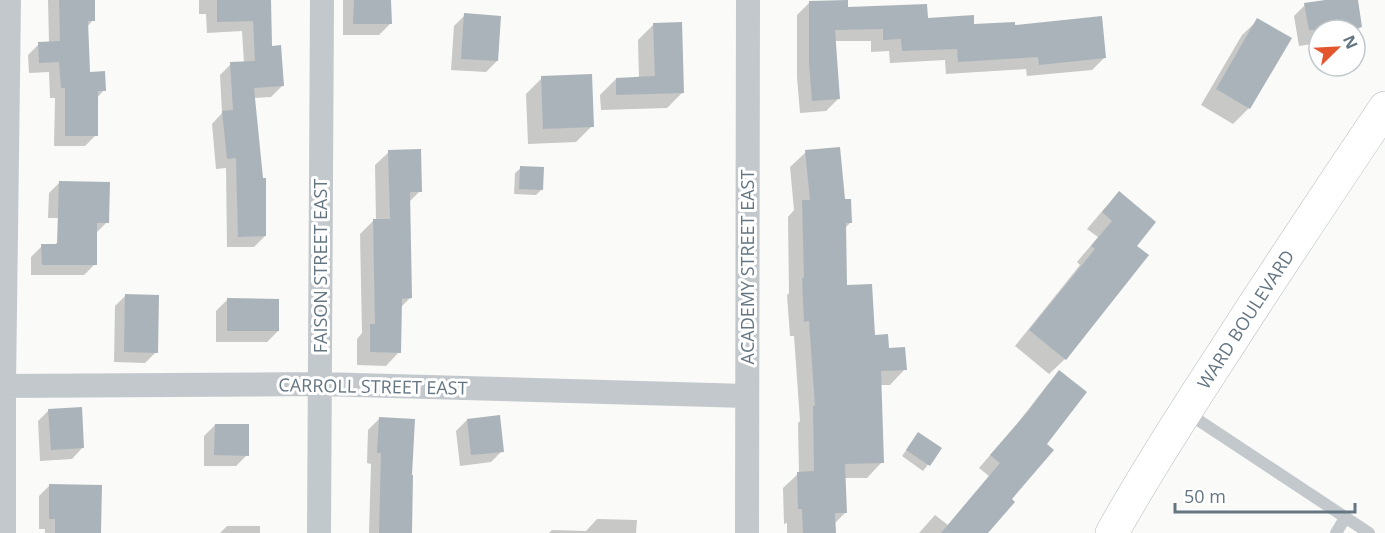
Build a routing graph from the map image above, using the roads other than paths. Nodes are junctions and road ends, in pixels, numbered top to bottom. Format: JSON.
{"nodes":[{"id":1,"x":9,"y":0,"type":"edge"},
{"id":2,"x":322,"y":0,"type":"edge"},
{"id":3,"x":748,"y":0,"type":"edge"},
{"id":4,"x":1385,"y":108,"type":"edge"},
{"id":5,"x":320,"y":384,"type":"junction"},
{"id":6,"x":2,"y":386,"type":"edge"},
{"id":7,"x":747,"y":396,"type":"junction"},
{"id":8,"x":1185,"y":411,"type":"junction"},
{"id":9,"x":1346,"y":518,"type":"junction"},
{"id":10,"x":4,"y":533,"type":"edge"},
{"id":11,"x":319,"y":533,"type":"edge"},
{"id":12,"x":747,"y":533,"type":"edge"},
{"id":13,"x":1112,"y":533,"type":"edge"},
{"id":14,"x":1336,"y":533,"type":"edge"},
{"id":15,"x":1369,"y":533,"type":"edge"}],
"edges":[{"from":1,"to":6,"type":"street"},
{"from":2,"to":5,"type":"street","name":"FAISON STREET EAST"},
{"from":3,"to":7,"type":"street","name":"ACADEMY STREET EAST"},
{"from":4,"to":8,"type":"main road","name":"WARD BOULEVARD"},
{"from":5,"to":6,"type":"street","name":"CARROLL STREET EAST"},
{"from":5,"to":7,"type":"street","name":"CARROLL STREET EAST"},
{"from":5,"to":11,"type":"street","name":"FAISON STREET EAST"},
{"from":6,"to":10,"type":"street"},
{"from":7,"to":12,"type":"street","name":"ACADEMY STREET EAST"},
{"from":8,"to":9,"type":"lane"},
{"from":8,"to":13,"type":"main road","name":"WARD BOULEVARD"},
{"from":9,"to":14,"type":"lane"},
{"from":9,"to":15,"type":"lane"}]}
